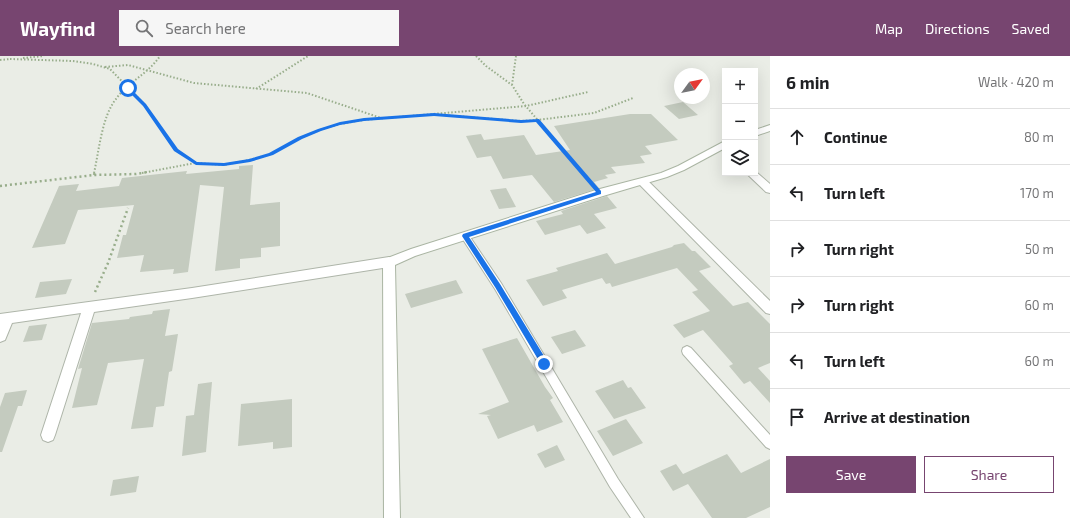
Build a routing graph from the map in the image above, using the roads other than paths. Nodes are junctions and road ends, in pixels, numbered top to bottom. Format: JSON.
{"nodes":[{"id":1,"x":770,"y":128,"type":"edge"},
{"id":2,"x":758,"y":131,"type":"edge"},
{"id":3,"x":722,"y":146,"type":"edge"},
{"id":4,"x":755,"y":176,"type":"edge"},
{"id":5,"x":643,"y":182,"type":"junction"},
{"id":6,"x":770,"y":189,"type":"edge"},
{"id":7,"x":465,"y":236,"type":"junction"},
{"id":8,"x":389,"y":262,"type":"junction"},
{"id":9,"x":89,"y":307,"type":"junction"},
{"id":10,"x":770,"y":309,"type":"edge"},
{"id":11,"x":4,"y":319,"type":"edge"},
{"id":12,"x":0,"y":336,"type":"edge"},
{"id":13,"x":686,"y":350,"type":"dead end"},
{"id":14,"x":48,"y":435,"type":"dead end"},
{"id":15,"x":770,"y":443,"type":"edge"},
{"id":16,"x":392,"y":518,"type":"edge"},
{"id":17,"x":638,"y":518,"type":"edge"}],
"edges":[{"from":1,"to":2,"type":"street"},
{"from":3,"to":5,"type":"street"},
{"from":4,"to":6,"type":"street"},
{"from":5,"to":7,"type":"street"},
{"from":5,"to":10,"type":"street"},
{"from":7,"to":8,"type":"street"},
{"from":7,"to":17,"type":"lane"},
{"from":8,"to":9,"type":"street"},
{"from":8,"to":16,"type":"street"},
{"from":9,"to":11,"type":"street"},
{"from":9,"to":14,"type":"street"},
{"from":11,"to":12,"type":"street"},
{"from":13,"to":15,"type":"lane"}]}
